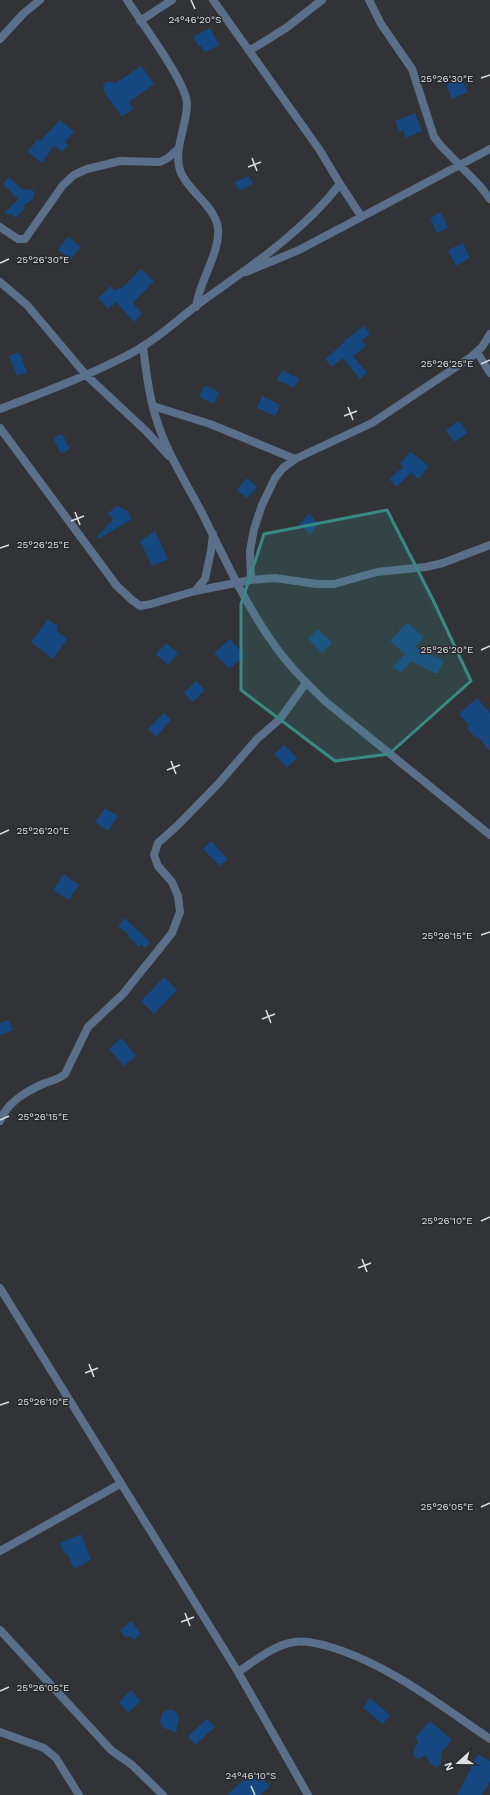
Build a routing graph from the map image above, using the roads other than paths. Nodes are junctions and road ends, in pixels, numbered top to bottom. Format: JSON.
{"nodes":[{"id":1,"x":40,"y":0,"type":"edge"},
{"id":2,"x":127,"y":0,"type":"edge"},
{"id":3,"x":172,"y":0,"type":"edge"},
{"id":4,"x":213,"y":0,"type":"edge"},
{"id":5,"x":322,"y":0,"type":"edge"},
{"id":6,"x":369,"y":0,"type":"edge"},
{"id":7,"x":140,"y":20,"type":"junction"},
{"id":8,"x":0,"y":39,"type":"edge"},
{"id":9,"x":249,"y":51,"type":"junction"},
{"id":10,"x":179,"y":148,"type":"junction"},
{"id":11,"x":490,"y":149,"type":"edge"},
{"id":12,"x":460,"y":164,"type":"junction"},
{"id":13,"x":340,"y":184,"type":"junction"},
{"id":14,"x":490,"y":199,"type":"edge"},
{"id":15,"x":361,"y":216,"type":"junction"},
{"id":16,"x":0,"y":227,"type":"edge"},
{"id":17,"x":238,"y":276,"type":"junction"},
{"id":18,"x":0,"y":282,"type":"edge"},
{"id":19,"x":196,"y":307,"type":"junction"},
{"id":20,"x":490,"y":334,"type":"edge"},
{"id":21,"x":143,"y":346,"type":"junction"},
{"id":22,"x":477,"y":352,"type":"junction"},
{"id":23,"x":490,"y":373,"type":"edge"},
{"id":24,"x":86,"y":375,"type":"junction"},
{"id":25,"x":153,"y":406,"type":"junction"},
{"id":26,"x":0,"y":409,"type":"edge"},
{"id":27,"x":0,"y":428,"type":"edge"},
{"id":28,"x":295,"y":459,"type":"junction"},
{"id":29,"x":172,"y":460,"type":"junction"},
{"id":30,"x":213,"y":534,"type":"junction"},
{"id":31,"x":490,"y":539,"type":"edge"},
{"id":32,"x":486,"y":546,"type":"edge"},
{"id":33,"x":251,"y":580,"type":"junction"},
{"id":34,"x":238,"y":583,"type":"junction"},
{"id":35,"x":195,"y":591,"type":"junction"},
{"id":36,"x":306,"y":683,"type":"junction"},
{"id":37,"x":490,"y":835,"type":"edge"},
{"id":38,"x":0,"y":1122,"type":"edge"},
{"id":39,"x":0,"y":1288,"type":"edge"},
{"id":40,"x":120,"y":1484,"type":"junction"},
{"id":41,"x":0,"y":1551,"type":"edge"},
{"id":42,"x":0,"y":1630,"type":"edge"},
{"id":43,"x":238,"y":1672,"type":"junction"},
{"id":44,"x":0,"y":1732,"type":"edge"},
{"id":45,"x":490,"y":1739,"type":"edge"},
{"id":46,"x":303,"y":1793,"type":"edge"},
{"id":47,"x":79,"y":1795,"type":"edge"},
{"id":48,"x":163,"y":1795,"type":"edge"}],
"edges":[{"from":1,"to":8,"type":"street"},
{"from":2,"to":7,"type":"street"},
{"from":3,"to":7,"type":"street"},
{"from":4,"to":9,"type":"street"},
{"from":5,"to":9,"type":"street"},
{"from":6,"to":12,"type":"street"},
{"from":7,"to":10,"type":"street"},
{"from":9,"to":13,"type":"street"},
{"from":10,"to":16,"type":"street"},
{"from":10,"to":19,"type":"street"},
{"from":11,"to":12,"type":"street"},
{"from":12,"to":14,"type":"street"},
{"from":12,"to":15,"type":"street"},
{"from":13,"to":15,"type":"street"},
{"from":13,"to":17,"type":"street"},
{"from":15,"to":17,"type":"street"},
{"from":17,"to":19,"type":"street"},
{"from":18,"to":24,"type":"street"},
{"from":19,"to":21,"type":"street"},
{"from":20,"to":22,"type":"street"},
{"from":21,"to":24,"type":"street"},
{"from":21,"to":25,"type":"street"},
{"from":22,"to":23,"type":"street"},
{"from":22,"to":28,"type":"street"},
{"from":24,"to":26,"type":"street"},
{"from":24,"to":29,"type":"street"},
{"from":25,"to":28,"type":"street"},
{"from":25,"to":29,"type":"street"},
{"from":27,"to":35,"type":"street"},
{"from":28,"to":33,"type":"street"},
{"from":29,"to":30,"type":"street"},
{"from":30,"to":34,"type":"street"},
{"from":30,"to":35,"type":"street"},
{"from":31,"to":32,"type":"street"},
{"from":32,"to":33,"type":"street"},
{"from":33,"to":34,"type":"street"},
{"from":34,"to":35,"type":"street"},
{"from":34,"to":36,"type":"street"},
{"from":36,"to":37,"type":"street"},
{"from":36,"to":38,"type":"street"},
{"from":39,"to":40,"type":"street"},
{"from":40,"to":41,"type":"street"},
{"from":40,"to":43,"type":"street"},
{"from":42,"to":48,"type":"street"},
{"from":43,"to":45,"type":"street"},
{"from":43,"to":46,"type":"street"},
{"from":44,"to":47,"type":"street"}]}
